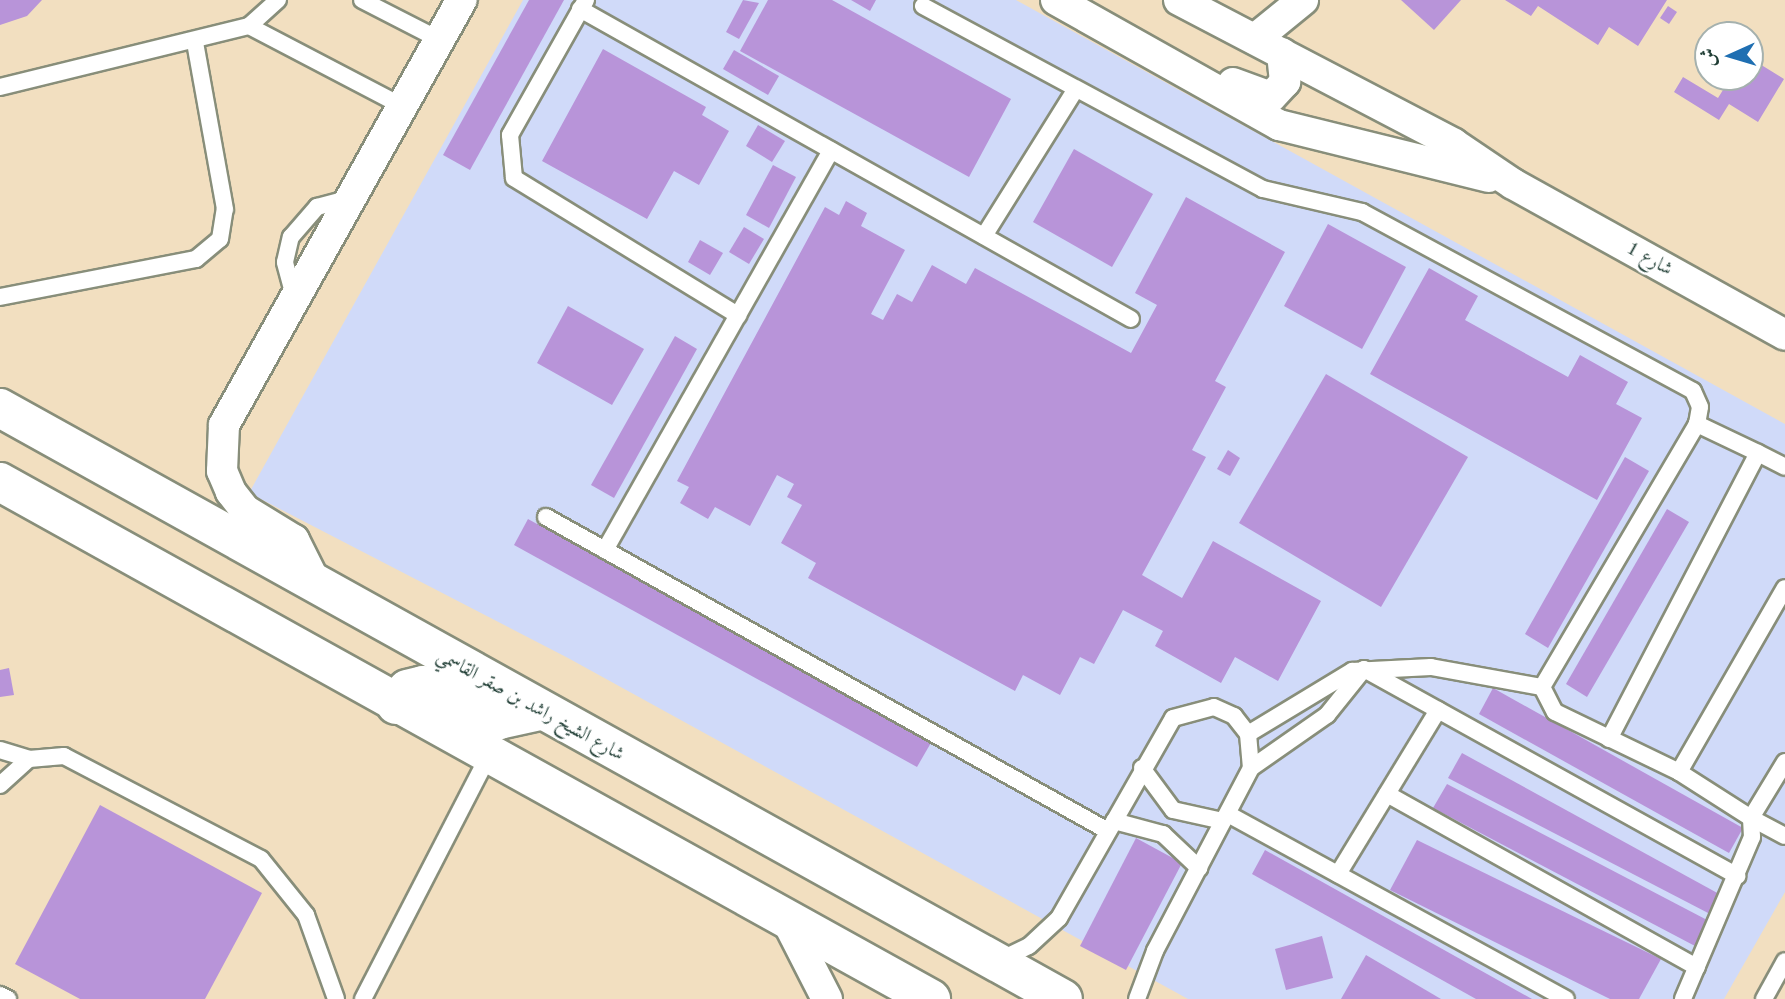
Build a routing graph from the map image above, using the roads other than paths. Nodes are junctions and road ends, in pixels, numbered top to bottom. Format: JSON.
{"nodes":[{"id":1,"x":278,"y":0,"type":"edge"},
{"id":2,"x":362,"y":0,"type":"edge"},
{"id":3,"x":462,"y":0,"type":"edge"},
{"id":4,"x":1056,"y":0,"type":"edge"},
{"id":5,"x":1179,"y":0,"type":"edge"},
{"id":6,"x":1303,"y":0,"type":"edge"},
{"id":7,"x":583,"y":5,"type":"edge"},
{"id":8,"x":923,"y":6,"type":"dead end"},
{"id":9,"x":249,"y":26,"type":"junction"},
{"id":10,"x":1255,"y":39,"type":"junction"},
{"id":11,"x":440,"y":40,"type":"junction"},
{"id":12,"x":195,"y":42,"type":"junction"},
{"id":13,"x":1282,"y":53,"type":"junction"},
{"id":14,"x":1170,"y":65,"type":"junction"},
{"id":15,"x":0,"y":87,"type":"edge"},
{"id":16,"x":1076,"y":89,"type":"junction"},
{"id":17,"x":406,"y":108,"type":"junction"},
{"id":18,"x":831,"y":150,"type":"junction"},
{"id":19,"x":1513,"y":184,"type":"junction"},
{"id":20,"x":984,"y":236,"type":"junction"},
{"id":21,"x":0,"y":297,"type":"edge"},
{"id":22,"x":738,"y":315,"type":"junction"},
{"id":23,"x":1131,"y":319,"type":"dead end"},
{"id":24,"x":1783,"y":326,"type":"edge"},
{"id":25,"x":0,"y":408,"type":"edge"},
{"id":26,"x":1697,"y":424,"type":"junction"},
{"id":27,"x":1758,"y":453,"type":"junction"},
{"id":28,"x":1785,"y":467,"type":"edge"},
{"id":29,"x":0,"y":482,"type":"edge"},
{"id":30,"x":546,"y":517,"type":"dead end"},
{"id":31,"x":605,"y":550,"type":"junction"},
{"id":32,"x":318,"y":588,"type":"junction"},
{"id":33,"x":1785,"y":588,"type":"edge"},
{"id":34,"x":1364,"y":669,"type":"junction"},
{"id":35,"x":1542,"y":687,"type":"junction"},
{"id":36,"x":396,"y":705,"type":"junction"},
{"id":37,"x":1438,"y":710,"type":"junction"},
{"id":38,"x":540,"y":711,"type":"junction"},
{"id":39,"x":1248,"y":734,"type":"junction"},
{"id":40,"x":1609,"y":739,"type":"junction"},
{"id":41,"x":0,"y":750,"type":"edge"},
{"id":42,"x":489,"y":755,"type":"junction"},
{"id":43,"x":29,"y":759,"type":"junction"},
{"id":44,"x":1785,"y":762,"type":"edge"},
{"id":45,"x":1142,"y":768,"type":"junction"},
{"id":46,"x":1251,"y":768,"type":"junction"},
{"id":47,"x":1679,"y":772,"type":"junction"},
{"id":48,"x":0,"y":785,"type":"edge"},
{"id":49,"x":1387,"y":794,"type":"junction"},
{"id":50,"x":1226,"y":817,"type":"junction"},
{"id":51,"x":1751,"y":818,"type":"junction"},
{"id":52,"x":1111,"y":826,"type":"junction"},
{"id":53,"x":1785,"y":836,"type":"edge"},
{"id":54,"x":1199,"y":868,"type":"junction"},
{"id":55,"x":1338,"y":874,"type":"junction"},
{"id":56,"x":1737,"y":876,"type":"junction"},
{"id":57,"x":785,"y":917,"type":"junction"},
{"id":58,"x":1785,"y":961,"type":"edge"},
{"id":59,"x":993,"y":964,"type":"junction"},
{"id":60,"x":1697,"y":967,"type":"junction"},
{"id":61,"x":0,"y":995,"type":"edge"},
{"id":62,"x":8,"y":999,"type":"edge"},
{"id":63,"x":336,"y":999,"type":"edge"},
{"id":64,"x":363,"y":999,"type":"edge"},
{"id":65,"x":827,"y":999,"type":"edge"},
{"id":66,"x":931,"y":999,"type":"edge"},
{"id":67,"x":1063,"y":999,"type":"edge"},
{"id":68,"x":1137,"y":999,"type":"edge"},
{"id":69,"x":1566,"y":999,"type":"edge"},
{"id":70,"x":1683,"y":999,"type":"edge"},
{"id":71,"x":1764,"y":999,"type":"edge"}],
"edges":[{"from":1,"to":9,"type":"lane"},
{"from":2,"to":11,"type":"lane"},
{"from":3,"to":11,"type":"street"},
{"from":4,"to":14,"type":"street"},
{"from":5,"to":10,"type":"street"},
{"from":6,"to":10,"type":"street"},
{"from":7,"to":18,"type":"lane"},
{"from":7,"to":22,"type":"lane"},
{"from":8,"to":16,"type":"lane"},
{"from":9,"to":12,"type":"lane"},
{"from":9,"to":17,"type":"lane"},
{"from":10,"to":13,"type":"street"},
{"from":11,"to":17,"type":"street"},
{"from":12,"to":15,"type":"lane"},
{"from":12,"to":21,"type":"lane"},
{"from":13,"to":14,"type":"street"},
{"from":13,"to":19,"type":"street"},
{"from":14,"to":19,"type":"street"},
{"from":16,"to":20,"type":"lane"},
{"from":16,"to":26,"type":"lane"},
{"from":17,"to":32,"type":"street"},
{"from":18,"to":20,"type":"lane"},
{"from":18,"to":22,"type":"lane"},
{"from":19,"to":24,"type":"street","name":"شارع 1"},
{"from":20,"to":23,"type":"lane"},
{"from":22,"to":31,"type":"lane"},
{"from":25,"to":32,"type":"main road","name":"شارع الشيخ راشد بن صقر القاسمي"},
{"from":26,"to":27,"type":"lane"},
{"from":26,"to":35,"type":"lane"},
{"from":27,"to":28,"type":"lane"},
{"from":27,"to":40,"type":"lane"},
{"from":29,"to":36,"type":"main road"},
{"from":30,"to":31,"type":"lane"},
{"from":31,"to":52,"type":"lane"},
{"from":32,"to":38,"type":"main road","name":"شارع الشيخ راشد بن صقر القاسمي"},
{"from":33,"to":47,"type":"lane"},
{"from":34,"to":35,"type":"lane"},
{"from":34,"to":37,"type":"lane"},
{"from":34,"to":39,"type":"lane"},
{"from":34,"to":46,"type":"lane"},
{"from":35,"to":40,"type":"lane"},
{"from":36,"to":38,"type":"main road"},
{"from":36,"to":42,"type":"main road"},
{"from":37,"to":49,"type":"lane"},
{"from":37,"to":56,"type":"lane"},
{"from":38,"to":59,"type":"main road","name":"شارع الشيخ راشد بن صقر القاسمي"},
{"from":39,"to":45,"type":"lane"},
{"from":39,"to":46,"type":"lane"},
{"from":40,"to":47,"type":"lane"},
{"from":41,"to":43,"type":"lane"},
{"from":42,"to":57,"type":"main road"},
{"from":42,"to":64,"type":"lane"},
{"from":43,"to":48,"type":"lane"},
{"from":43,"to":63,"type":"lane"},
{"from":44,"to":51,"type":"lane"},
{"from":45,"to":50,"type":"lane"},
{"from":45,"to":52,"type":"lane"},
{"from":46,"to":50,"type":"lane"},
{"from":47,"to":51,"type":"lane"},
{"from":49,"to":55,"type":"lane"},
{"from":49,"to":60,"type":"lane"},
{"from":50,"to":54,"type":"lane"},
{"from":50,"to":55,"type":"lane"},
{"from":51,"to":53,"type":"lane"},
{"from":51,"to":56,"type":"lane"},
{"from":52,"to":54,"type":"lane"},
{"from":52,"to":59,"type":"lane"},
{"from":54,"to":68,"type":"lane"},
{"from":55,"to":69,"type":"lane"},
{"from":56,"to":60,"type":"lane"},
{"from":57,"to":65,"type":"street"},
{"from":57,"to":66,"type":"main road"},
{"from":58,"to":71,"type":"lane"},
{"from":59,"to":67,"type":"main road","name":"شارع الشيخ راشد بن صقر القاسمي"},
{"from":60,"to":70,"type":"lane"},
{"from":61,"to":62,"type":"lane"}]}
